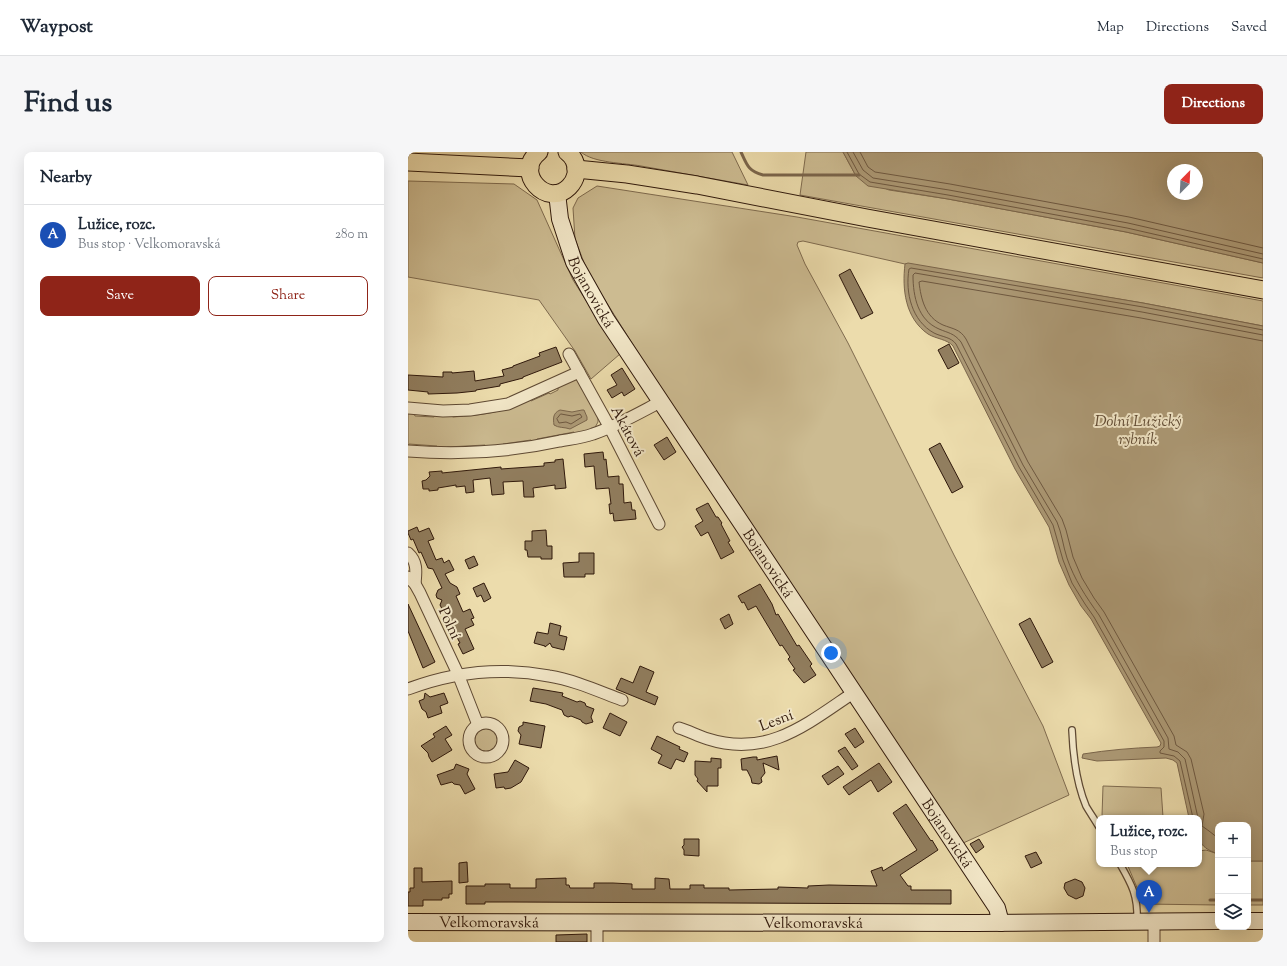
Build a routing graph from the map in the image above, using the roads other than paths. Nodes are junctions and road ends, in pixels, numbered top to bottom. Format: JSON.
{"nodes":[{"id":1,"x":539,"y":152,"type":"edge"},
{"id":2,"x":567,"y":152,"type":"edge"},
{"id":3,"x":408,"y":162,"type":"edge"},
{"id":4,"x":530,"y":168,"type":"junction"},
{"id":5,"x":576,"y":169,"type":"junction"},
{"id":6,"x":557,"y":193,"type":"junction"},
{"id":7,"x":1263,"y":290,"type":"edge"},
{"id":8,"x":569,"y":354,"type":"dead end"},
{"id":9,"x":579,"y":372,"type":"junction"},
{"id":10,"x":662,"y":401,"type":"junction"},
{"id":11,"x":408,"y":408,"type":"edge"},
{"id":12,"x":610,"y":428,"type":"junction"},
{"id":13,"x":408,"y":451,"type":"edge"},
{"id":14,"x":659,"y":524,"type":"dead end"},
{"id":15,"x":408,"y":553,"type":"edge"},
{"id":16,"x":412,"y":581,"type":"edge"},
{"id":17,"x":458,"y":674,"type":"junction"},
{"id":18,"x":408,"y":690,"type":"edge"},
{"id":19,"x":853,"y":693,"type":"junction"},
{"id":20,"x":622,"y":700,"type":"dead end"},
{"id":21,"x":478,"y":725,"type":"dead end"},
{"id":22,"x":679,"y":728,"type":"dead end"},
{"id":23,"x":1072,"y":730,"type":"dead end"},
{"id":24,"x":1096,"y":822,"type":"edge"},
{"id":25,"x":1122,"y":867,"type":"edge"},
{"id":26,"x":597,"y":921,"type":"junction"},
{"id":27,"x":1137,"y":921,"type":"junction"},
{"id":28,"x":1154,"y":921,"type":"junction"},
{"id":29,"x":1215,"y":921,"type":"edge"},
{"id":30,"x":1251,"y":921,"type":"edge"},
{"id":31,"x":1263,"y":921,"type":"edge"},
{"id":32,"x":408,"y":922,"type":"edge"},
{"id":33,"x":1001,"y":923,"type":"junction"},
{"id":34,"x":597,"y":942,"type":"edge"},
{"id":35,"x":1154,"y":942,"type":"edge"}],
"edges":[{"from":1,"to":4,"type":"main road"},
{"from":2,"to":5,"type":"main road"},
{"from":3,"to":4,"type":"main road"},
{"from":4,"to":6,"type":"main road"},
{"from":5,"to":6,"type":"main road"},
{"from":5,"to":7,"type":"main road"},
{"from":6,"to":10,"type":"street","name":"Bojanovická"},
{"from":8,"to":9,"type":"street","name":"Akátová"},
{"from":9,"to":11,"type":"street"},
{"from":9,"to":12,"type":"street","name":"Akátová"},
{"from":10,"to":12,"type":"street"},
{"from":10,"to":19,"type":"street","name":"Bojanovická"},
{"from":12,"to":13,"type":"street"},
{"from":12,"to":14,"type":"street","name":"Akátová"},
{"from":15,"to":16,"type":"street","name":"Polní"},
{"from":16,"to":17,"type":"street","name":"Polní"},
{"from":17,"to":18,"type":"street"},
{"from":17,"to":20,"type":"street"},
{"from":17,"to":21,"type":"street"},
{"from":19,"to":22,"type":"street","name":"Lesní"},
{"from":19,"to":33,"type":"street","name":"Bojanovická"},
{"from":23,"to":24,"type":"lane"},
{"from":25,"to":27,"type":"lane"},
{"from":26,"to":32,"type":"street","name":"Velkomoravská"},
{"from":26,"to":33,"type":"street","name":"Velkomoravská"},
{"from":26,"to":34,"type":"street"},
{"from":27,"to":28,"type":"street","name":"Velkomoravská"},
{"from":27,"to":33,"type":"street","name":"Velkomoravská"},
{"from":28,"to":29,"type":"street","name":"Velkomoravská"},
{"from":28,"to":35,"type":"street"},
{"from":30,"to":31,"type":"street"}]}
